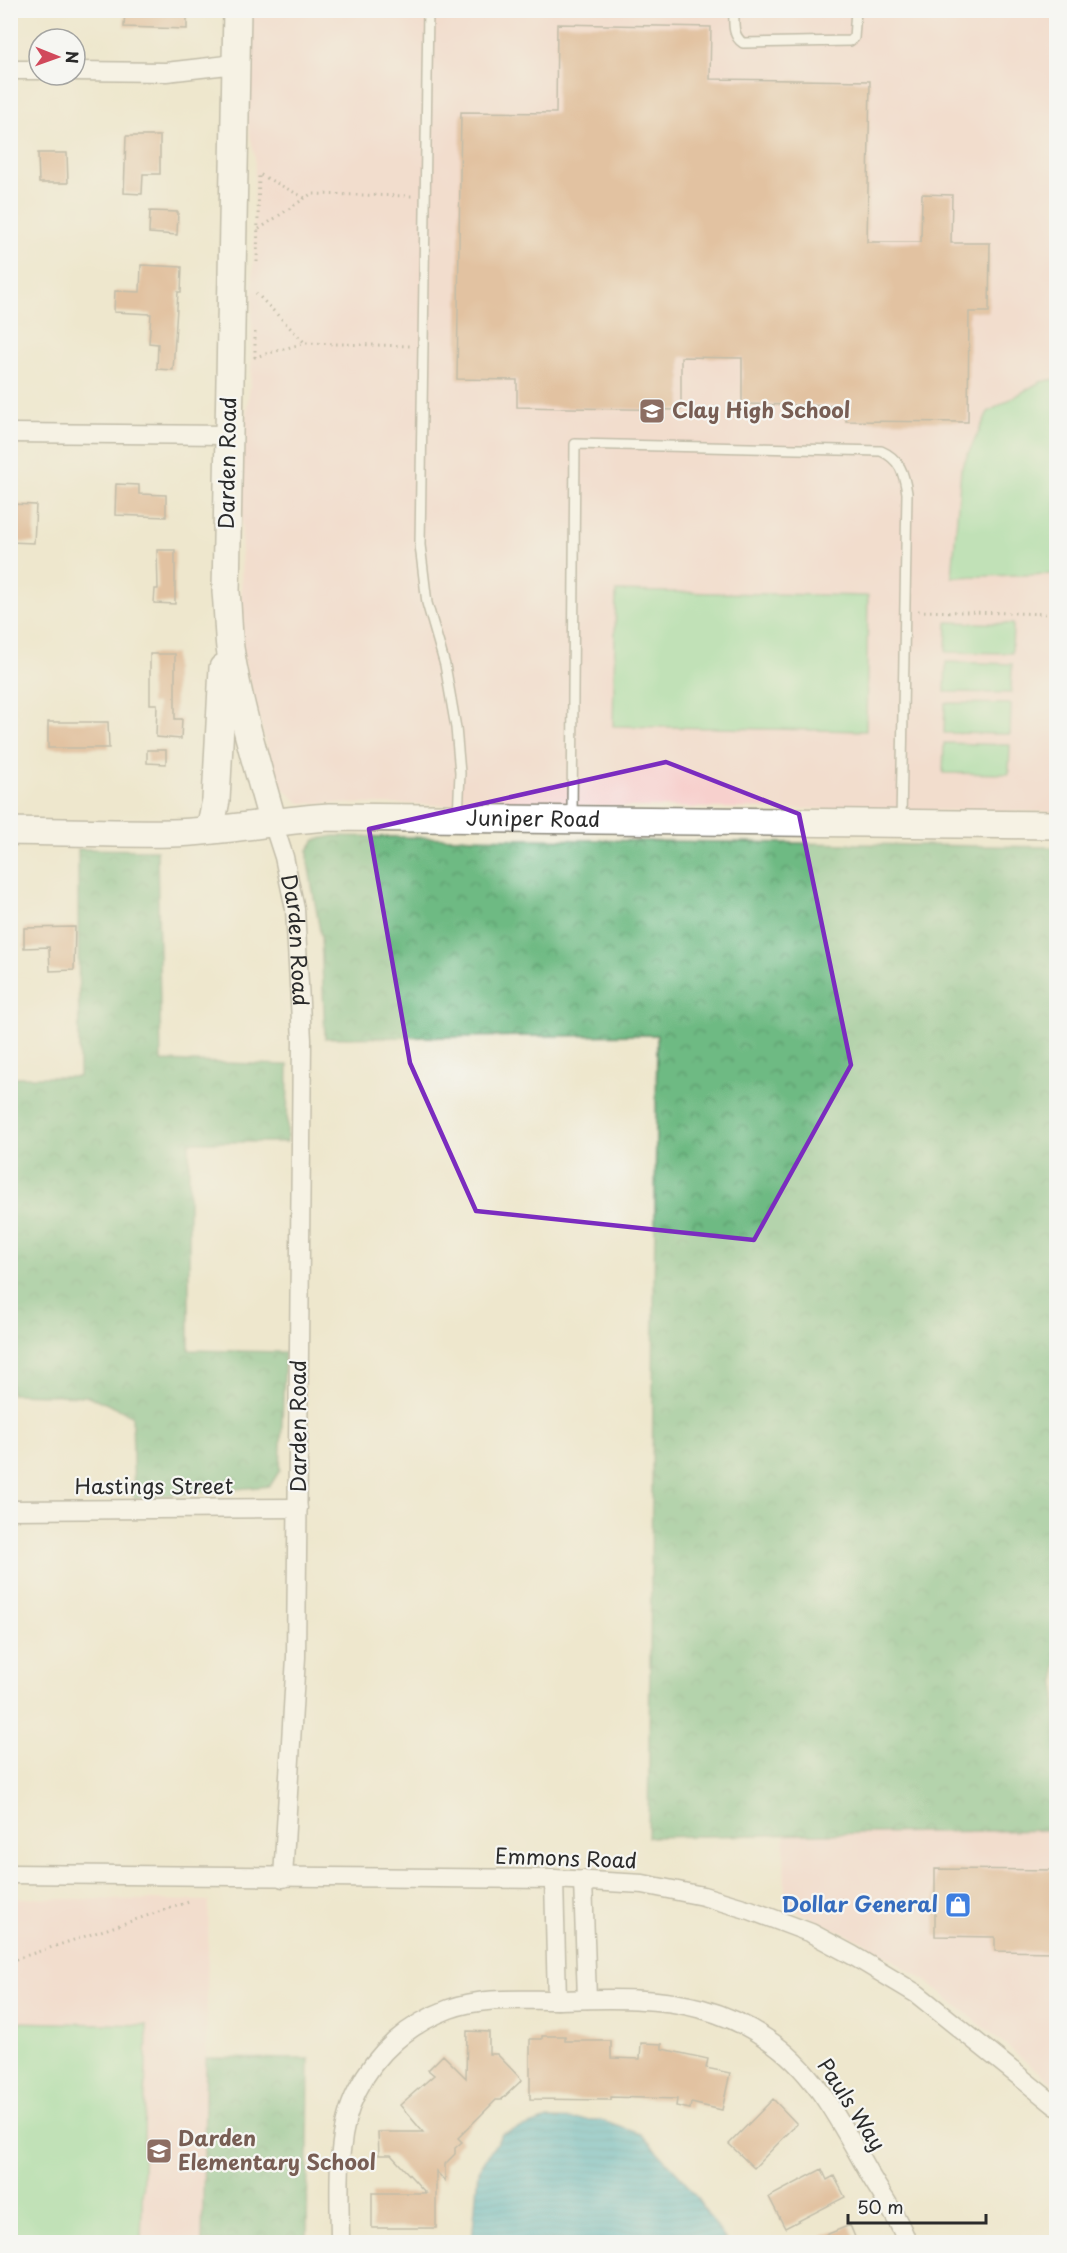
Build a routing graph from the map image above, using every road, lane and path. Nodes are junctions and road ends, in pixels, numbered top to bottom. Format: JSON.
{"nodes":[{"id":1,"x":237,"y":10,"type":"edge"},
{"id":2,"x":428,"y":10,"type":"edge"},
{"id":3,"x":734,"y":10,"type":"edge"},
{"id":4,"x":856,"y":10,"type":"edge"},
{"id":5,"x":236,"y":64,"type":"junction"},
{"id":6,"x":10,"y":70,"type":"edge"},
{"id":7,"x":27,"y":70,"type":"edge"},
{"id":8,"x":87,"y":71,"type":"edge"},
{"id":9,"x":426,"y":196,"type":"junction"},
{"id":10,"x":305,"y":198,"type":"junction"},
{"id":11,"x":258,"y":230,"type":"junction"},
{"id":12,"x":257,"y":263,"type":"dead end"},
{"id":13,"x":256,"y":285,"type":"dead end"},
{"id":14,"x":255,"y":326,"type":"dead end"},
{"id":15,"x":305,"y":343,"type":"junction"},
{"id":16,"x":423,"y":347,"type":"junction"},
{"id":17,"x":10,"y":433,"type":"edge"},
{"id":18,"x":228,"y":435,"type":"junction"},
{"id":19,"x":226,"y":592,"type":"junction"},
{"id":20,"x":914,"y":611,"type":"dead end"},
{"id":21,"x":1056,"y":614,"type":"edge"},
{"id":22,"x":458,"y":818,"type":"junction"},
{"id":23,"x":572,"y":819,"type":"junction"},
{"id":24,"x":273,"y":823,"type":"junction"},
{"id":25,"x":901,"y":823,"type":"junction"},
{"id":26,"x":1056,"y":825,"type":"edge"},
{"id":27,"x":210,"y":830,"type":"junction"},
{"id":28,"x":10,"y":831,"type":"edge"},
{"id":29,"x":298,"y":1508,"type":"junction"},
{"id":30,"x":10,"y":1510,"type":"edge"},
{"id":31,"x":10,"y":1874,"type":"edge"},
{"id":32,"x":283,"y":1878,"type":"junction"},
{"id":33,"x":555,"y":1879,"type":"junction"},
{"id":34,"x":583,"y":1880,"type":"junction"},
{"id":35,"x":192,"y":1901,"type":"dead end"},
{"id":36,"x":10,"y":1961,"type":"edge"},
{"id":37,"x":587,"y":1999,"type":"junction"},
{"id":38,"x":557,"y":2000,"type":"junction"},
{"id":39,"x":1056,"y":2106,"type":"edge"},
{"id":40,"x":340,"y":2242,"type":"edge"},
{"id":41,"x":907,"y":2242,"type":"edge"}],
"edges":[{"from":1,"to":5,"type":"street","name":"Darden Road"},
{"from":2,"to":9,"type":"lane"},
{"from":3,"to":4,"type":"lane"},
{"from":5,"to":8,"type":"street"},
{"from":5,"to":18,"type":"street","name":"Darden Road"},
{"from":6,"to":7,"type":"street"},
{"from":9,"to":10,"type":"path"},
{"from":9,"to":16,"type":"lane"},
{"from":10,"to":11,"type":"path"},
{"from":10,"to":11,"type":"path"},
{"from":11,"to":12,"type":"path"},
{"from":13,"to":15,"type":"path"},
{"from":14,"to":15,"type":"path"},
{"from":15,"to":16,"type":"path"},
{"from":16,"to":22,"type":"lane"},
{"from":17,"to":18,"type":"street"},
{"from":18,"to":19,"type":"street","name":"Darden Road"},
{"from":19,"to":24,"type":"street","name":"Darden Road"},
{"from":19,"to":27,"type":"street"},
{"from":20,"to":21,"type":"path"},
{"from":22,"to":23,"type":"street","name":"Juniper Road"},
{"from":22,"to":24,"type":"street","name":"Juniper Road"},
{"from":23,"to":25,"type":"street","name":"Juniper Road"},
{"from":23,"to":25,"type":"lane"},
{"from":24,"to":27,"type":"street","name":"Juniper Road"},
{"from":24,"to":29,"type":"street","name":"Darden Road"},
{"from":25,"to":26,"type":"street","name":"Juniper Road"},
{"from":27,"to":28,"type":"street","name":"Juniper Road"},
{"from":29,"to":30,"type":"street","name":"Hastings Street"},
{"from":29,"to":32,"type":"street","name":"Darden Road"},
{"from":31,"to":32,"type":"street","name":"Emmons Road"},
{"from":32,"to":33,"type":"street","name":"Emmons Road"},
{"from":33,"to":34,"type":"street","name":"Emmons Road"},
{"from":33,"to":38,"type":"street"},
{"from":34,"to":37,"type":"street"},
{"from":34,"to":39,"type":"street","name":"Emmons Road"},
{"from":35,"to":36,"type":"path"},
{"from":37,"to":38,"type":"street","name":"Pauls Way"},
{"from":37,"to":41,"type":"street","name":"Pauls Way"},
{"from":38,"to":40,"type":"street","name":"Pauls Way"}]}
